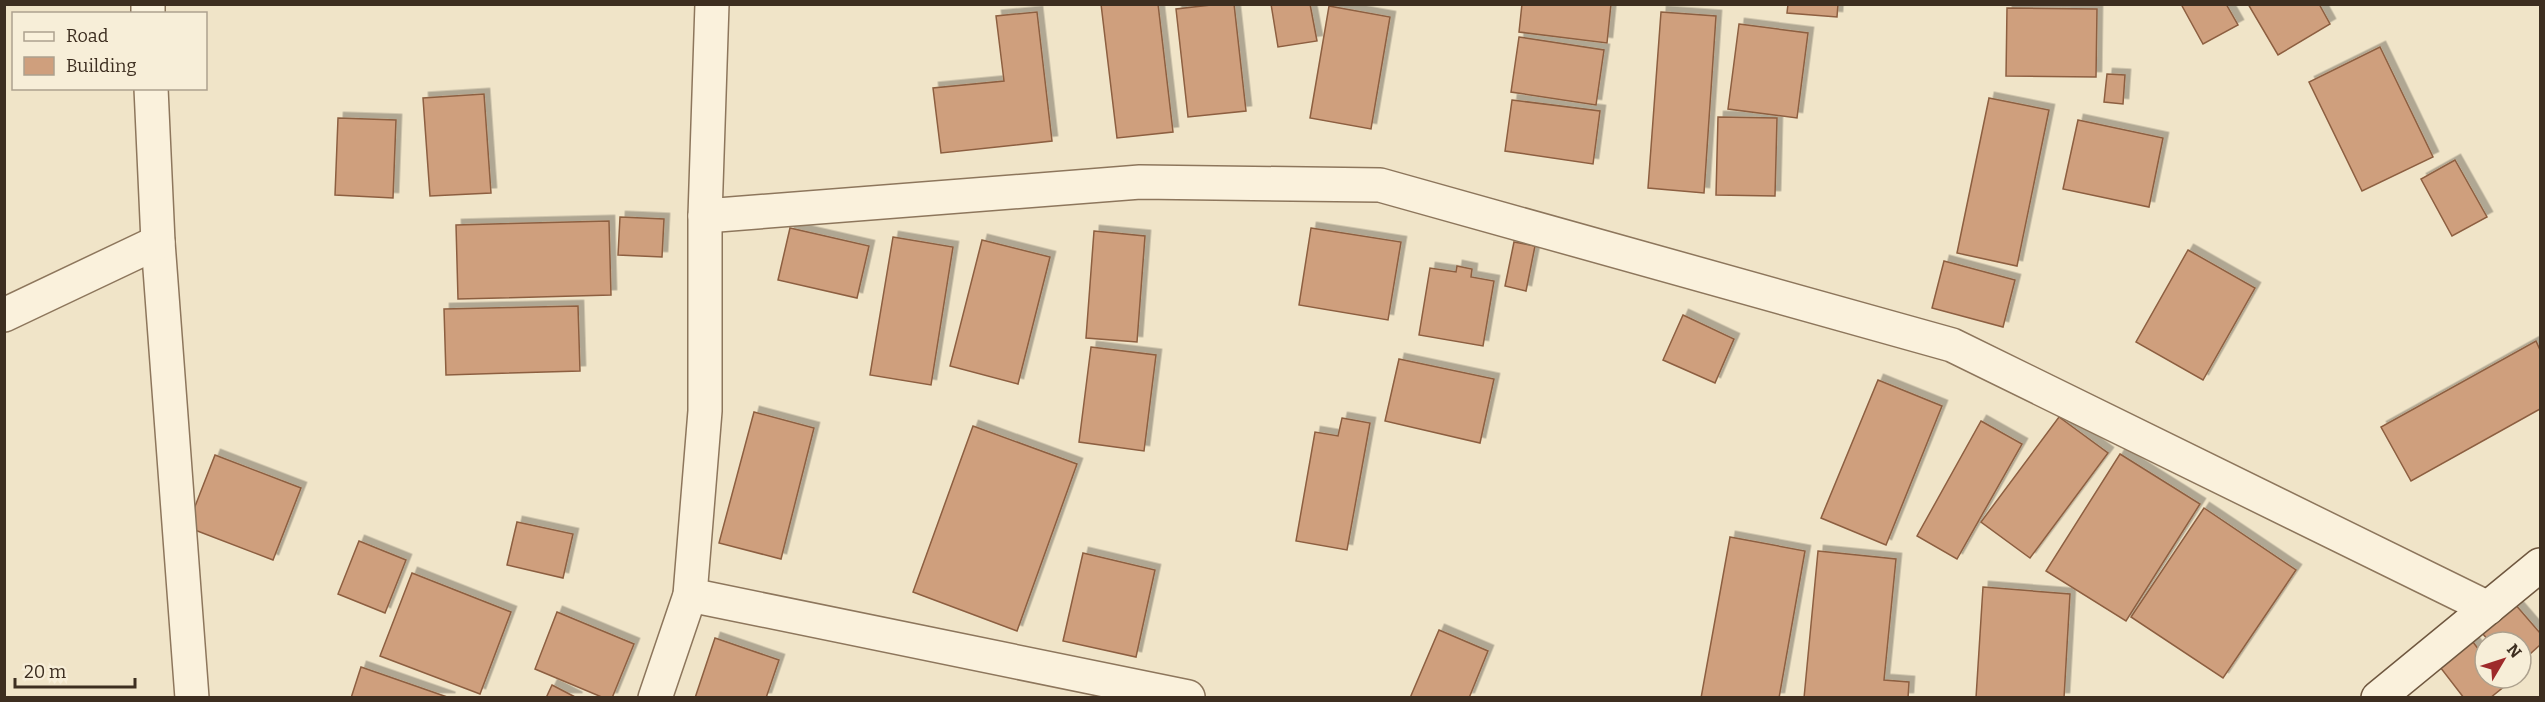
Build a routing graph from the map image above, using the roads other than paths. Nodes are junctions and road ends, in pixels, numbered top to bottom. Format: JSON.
{"nodes":[{"id":1,"x":712,"y":4,"type":"edge"},
{"id":2,"x":151,"y":90,"type":"edge"},
{"id":3,"x":705,"y":216,"type":"junction"},
{"id":4,"x":158,"y":242,"type":"junction"},
{"id":5,"x":4,"y":315,"type":"edge"},
{"id":6,"x":2541,"y":565,"type":"edge"},
{"id":7,"x":690,"y":595,"type":"junction"},
{"id":8,"x":2488,"y":608,"type":"junction"},
{"id":9,"x":1188,"y":697,"type":"edge"},
{"id":10,"x":192,"y":698,"type":"edge"},
{"id":11,"x":655,"y":698,"type":"edge"},
{"id":12,"x":2378,"y":698,"type":"edge"}],
"edges":[{"from":1,"to":3,"type":"street"},
{"from":2,"to":4,"type":"street"},
{"from":3,"to":7,"type":"street"},
{"from":3,"to":8,"type":"street"},
{"from":4,"to":5,"type":"street"},
{"from":4,"to":10,"type":"street"},
{"from":6,"to":8,"type":"street"},
{"from":7,"to":9,"type":"street"},
{"from":7,"to":11,"type":"street"},
{"from":8,"to":12,"type":"street"}]}
